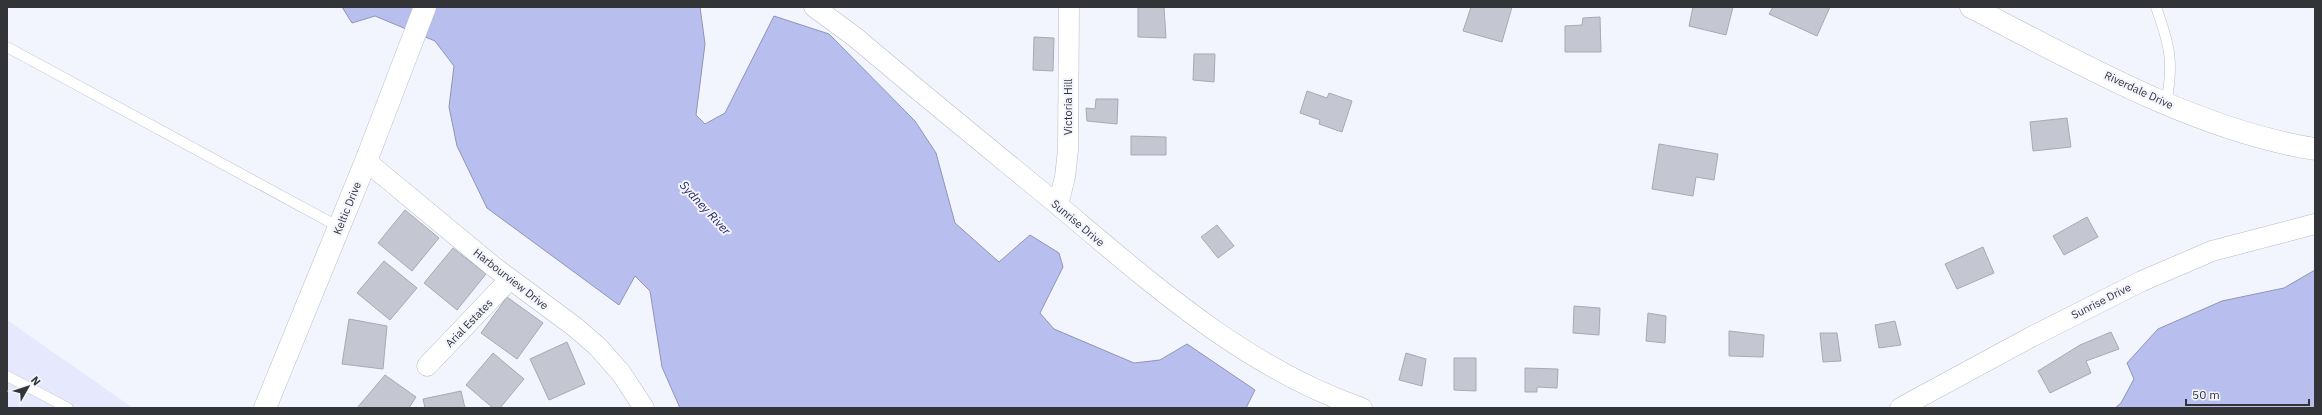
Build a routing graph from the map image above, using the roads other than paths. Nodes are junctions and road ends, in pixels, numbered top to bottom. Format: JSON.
{"nodes":[{"id":1,"x":425,"y":7,"type":"edge"},
{"id":2,"x":814,"y":7,"type":"edge"},
{"id":3,"x":1069,"y":7,"type":"edge"},
{"id":4,"x":1971,"y":7,"type":"edge"},
{"id":5,"x":2156,"y":7,"type":"edge"},
{"id":6,"x":7,"y":47,"type":"edge"},
{"id":7,"x":2166,"y":104,"type":"junction"},
{"id":8,"x":2315,"y":149,"type":"edge"},
{"id":9,"x":366,"y":161,"type":"junction"},
{"id":10,"x":1058,"y":205,"type":"junction"},
{"id":11,"x":2315,"y":224,"type":"edge"},
{"id":12,"x":339,"y":227,"type":"junction"},
{"id":13,"x":510,"y":279,"type":"junction"},
{"id":14,"x":427,"y":366,"type":"dead end"},
{"id":15,"x":7,"y":376,"type":"edge"},
{"id":16,"x":68,"y":408,"type":"edge"},
{"id":17,"x":265,"y":408,"type":"edge"},
{"id":18,"x":644,"y":408,"type":"edge"},
{"id":19,"x":1362,"y":408,"type":"edge"},
{"id":20,"x":1900,"y":408,"type":"edge"}],
"edges":[{"from":1,"to":9,"type":"main road","name":"Keltic Drive"},
{"from":2,"to":10,"type":"street","name":"Sunrise Drive"},
{"from":3,"to":10,"type":"street","name":"Victoria Hill"},
{"from":4,"to":7,"type":"main road","name":"Riverdale Drive"},
{"from":5,"to":7,"type":"lane"},
{"from":6,"to":12,"type":"lane"},
{"from":7,"to":8,"type":"main road","name":"Riverdale Drive"},
{"from":9,"to":12,"type":"main road","name":"Keltic Drive"},
{"from":9,"to":13,"type":"street","name":"Harbourview Drive"},
{"from":10,"to":19,"type":"street","name":"Sunrise Drive"},
{"from":11,"to":20,"type":"street","name":"Sunrise Drive"},
{"from":12,"to":17,"type":"main road","name":"Keltic Drive"},
{"from":13,"to":14,"type":"street","name":"Arial Estates"},
{"from":13,"to":18,"type":"street","name":"Harbourview Drive"},
{"from":15,"to":16,"type":"lane"}]}
